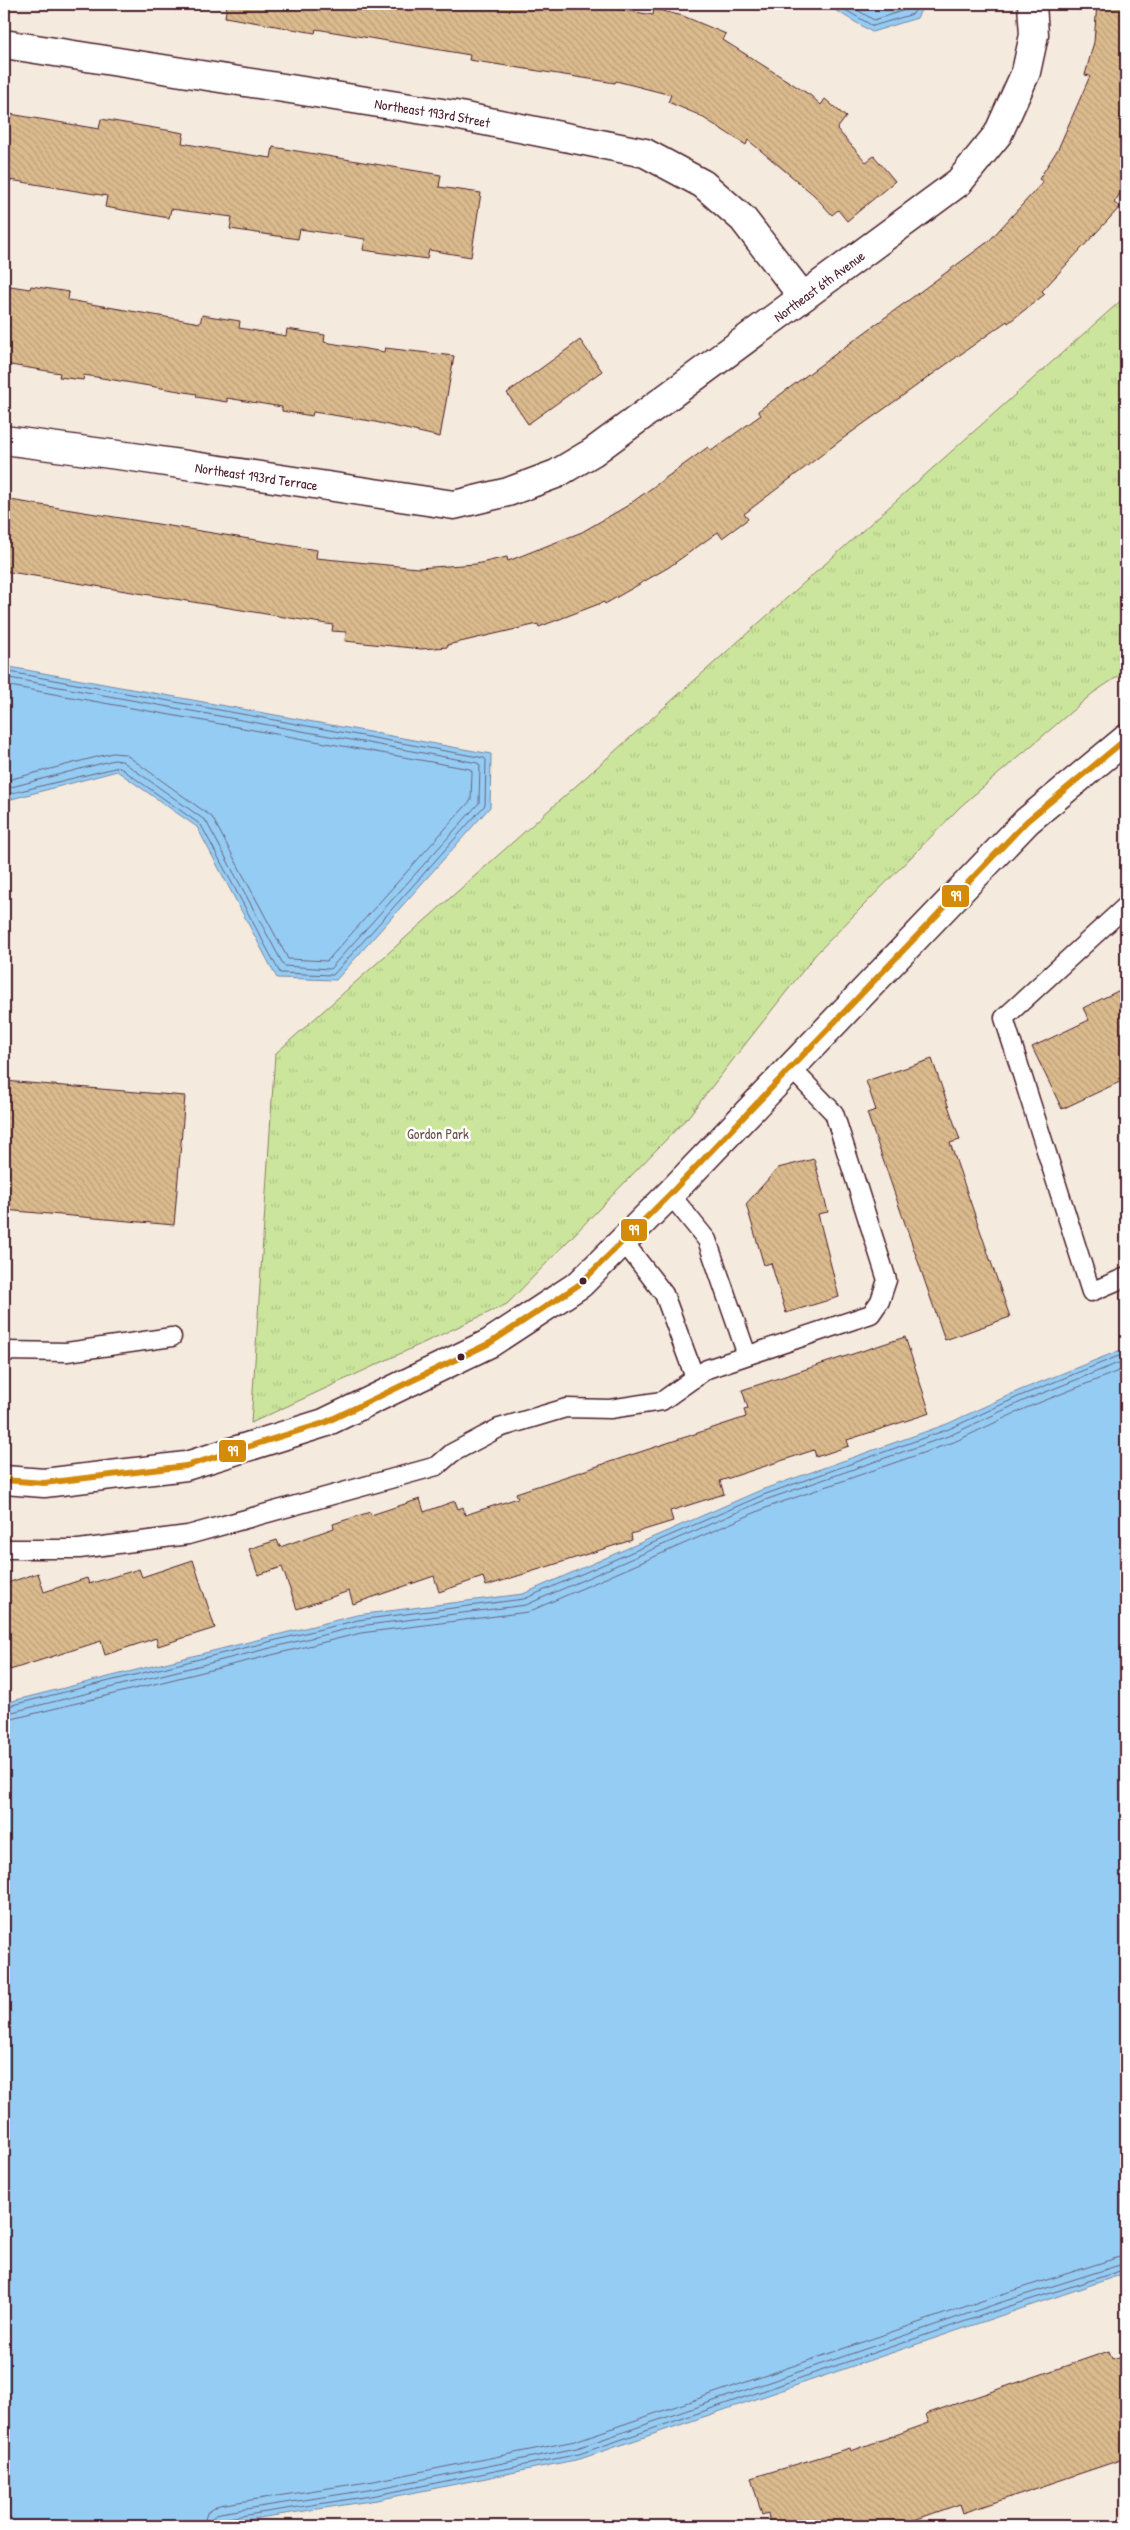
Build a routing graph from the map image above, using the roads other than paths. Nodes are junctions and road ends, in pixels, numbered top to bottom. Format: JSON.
{"nodes":[{"id":1,"x":1032,"y":4,"type":"edge"},
{"id":2,"x":4,"y":44,"type":"edge"},
{"id":3,"x":803,"y":297,"type":"junction"},
{"id":4,"x":4,"y":440,"type":"edge"},
{"id":5,"x":508,"y":492,"type":"joint"},
{"id":6,"x":1126,"y":739,"type":"edge"},
{"id":7,"x":1126,"y":906,"type":"edge"},
{"id":8,"x":791,"y":1068,"type":"junction"},
{"id":9,"x":670,"y":1194,"type":"junction"},
{"id":10,"x":623,"y":1241,"type":"junction"},
{"id":11,"x":1126,"y":1277,"type":"edge"},
{"id":12,"x":172,"y":1337,"type":"dead end"},
{"id":13,"x":4,"y":1351,"type":"edge"},
{"id":14,"x":747,"y":1355,"type":"junction"},
{"id":15,"x":695,"y":1378,"type":"junction"},
{"id":16,"x":4,"y":1480,"type":"edge"},
{"id":17,"x":4,"y":1549,"type":"edge"}],
"edges":[{"from":1,"to":3,"type":"street","name":"Northeast 6th Avenue"},
{"from":2,"to":3,"type":"street","name":"Northeast 193rd Street"},
{"from":3,"to":5,"type":"street","name":"Northeast 6th Avenue"},
{"from":4,"to":5,"type":"street","name":"Northeast 193rd Terrace"},
{"from":6,"to":8,"type":"street"},
{"from":7,"to":11,"type":"lane"},
{"from":8,"to":9,"type":"street"},
{"from":8,"to":14,"type":"lane"},
{"from":9,"to":10,"type":"street"},
{"from":9,"to":14,"type":"lane"},
{"from":10,"to":15,"type":"lane"},
{"from":10,"to":16,"type":"street"},
{"from":12,"to":13,"type":"lane"},
{"from":14,"to":15,"type":"lane"},
{"from":15,"to":17,"type":"lane"}]}
